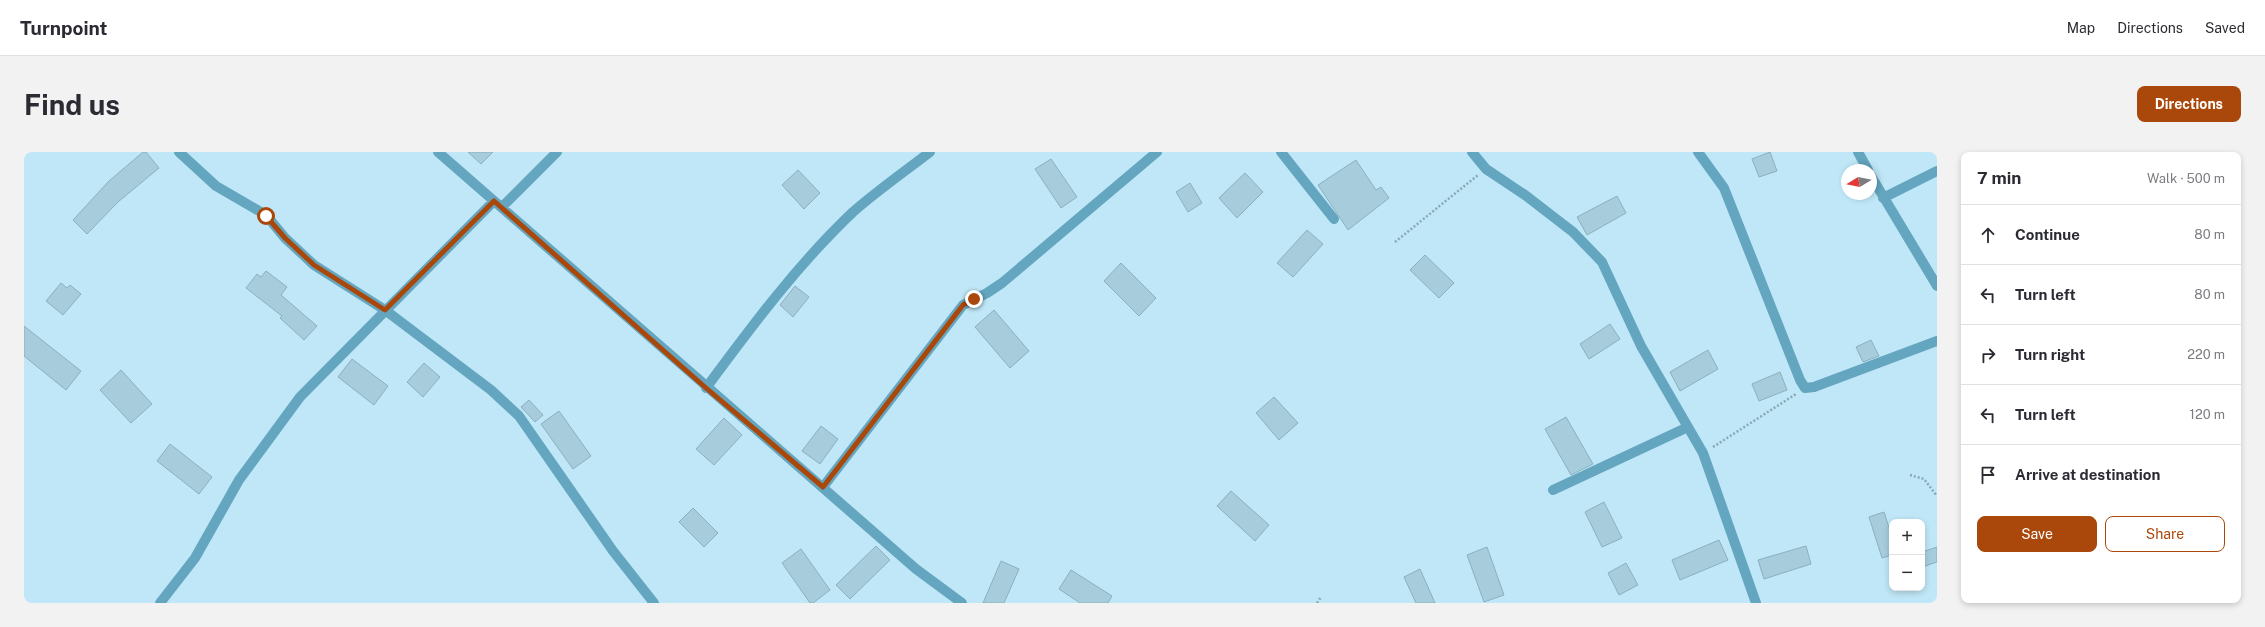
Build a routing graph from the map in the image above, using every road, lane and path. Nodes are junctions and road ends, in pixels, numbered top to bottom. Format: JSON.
{"nodes":[{"id":1,"x":179,"y":152,"type":"edge"},
{"id":2,"x":438,"y":152,"type":"edge"},
{"id":3,"x":557,"y":152,"type":"edge"},
{"id":4,"x":930,"y":152,"type":"edge"},
{"id":5,"x":1157,"y":152,"type":"edge"},
{"id":6,"x":1281,"y":152,"type":"edge"},
{"id":7,"x":1472,"y":152,"type":"edge"},
{"id":8,"x":1698,"y":152,"type":"edge"},
{"id":9,"x":1858,"y":152,"type":"edge"},
{"id":10,"x":1865,"y":164,"type":"edge"},
{"id":11,"x":1486,"y":169,"type":"junction"},
{"id":12,"x":1937,"y":171,"type":"edge"},
{"id":13,"x":1877,"y":187,"type":"edge"},
{"id":14,"x":1883,"y":198,"type":"junction"},
{"id":15,"x":498,"y":204,"type":"junction"},
{"id":16,"x":1334,"y":219,"type":"dead end"},
{"id":17,"x":1395,"y":242,"type":"dead end"},
{"id":18,"x":1937,"y":286,"type":"edge"},
{"id":19,"x":385,"y":310,"type":"junction"},
{"id":20,"x":1937,"y":341,"type":"edge"},
{"id":21,"x":706,"y":388,"type":"junction"},
{"id":22,"x":1805,"y":388,"type":"junction"},
{"id":23,"x":1688,"y":427,"type":"junction"},
{"id":24,"x":1703,"y":453,"type":"junction"},
{"id":25,"x":1910,"y":475,"type":"dead end"},
{"id":26,"x":823,"y":487,"type":"junction"},
{"id":27,"x":1553,"y":490,"type":"dead end"},
{"id":28,"x":1937,"y":496,"type":"edge"},
{"id":29,"x":1321,"y":597,"type":"dead end"},
{"id":30,"x":160,"y":603,"type":"edge"},
{"id":31,"x":654,"y":603,"type":"edge"},
{"id":32,"x":962,"y":603,"type":"edge"},
{"id":33,"x":1317,"y":603,"type":"edge"},
{"id":34,"x":1756,"y":603,"type":"edge"}],
"edges":[{"from":1,"to":19,"type":"street"},
{"from":2,"to":15,"type":"street"},
{"from":3,"to":15,"type":"street"},
{"from":4,"to":21,"type":"street"},
{"from":5,"to":26,"type":"street"},
{"from":6,"to":16,"type":"street"},
{"from":7,"to":11,"type":"street"},
{"from":8,"to":22,"type":"street"},
{"from":9,"to":10,"type":"street"},
{"from":11,"to":17,"type":"path"},
{"from":11,"to":23,"type":"street"},
{"from":12,"to":14,"type":"street"},
{"from":13,"to":14,"type":"street"},
{"from":14,"to":18,"type":"street"},
{"from":15,"to":19,"type":"street"},
{"from":15,"to":21,"type":"street"},
{"from":19,"to":30,"type":"street"},
{"from":19,"to":31,"type":"street"},
{"from":20,"to":22,"type":"street"},
{"from":21,"to":26,"type":"street"},
{"from":22,"to":24,"type":"path"},
{"from":23,"to":24,"type":"street"},
{"from":23,"to":27,"type":"street"},
{"from":24,"to":34,"type":"street"},
{"from":25,"to":28,"type":"path"},
{"from":26,"to":32,"type":"street"},
{"from":29,"to":33,"type":"path"}]}
